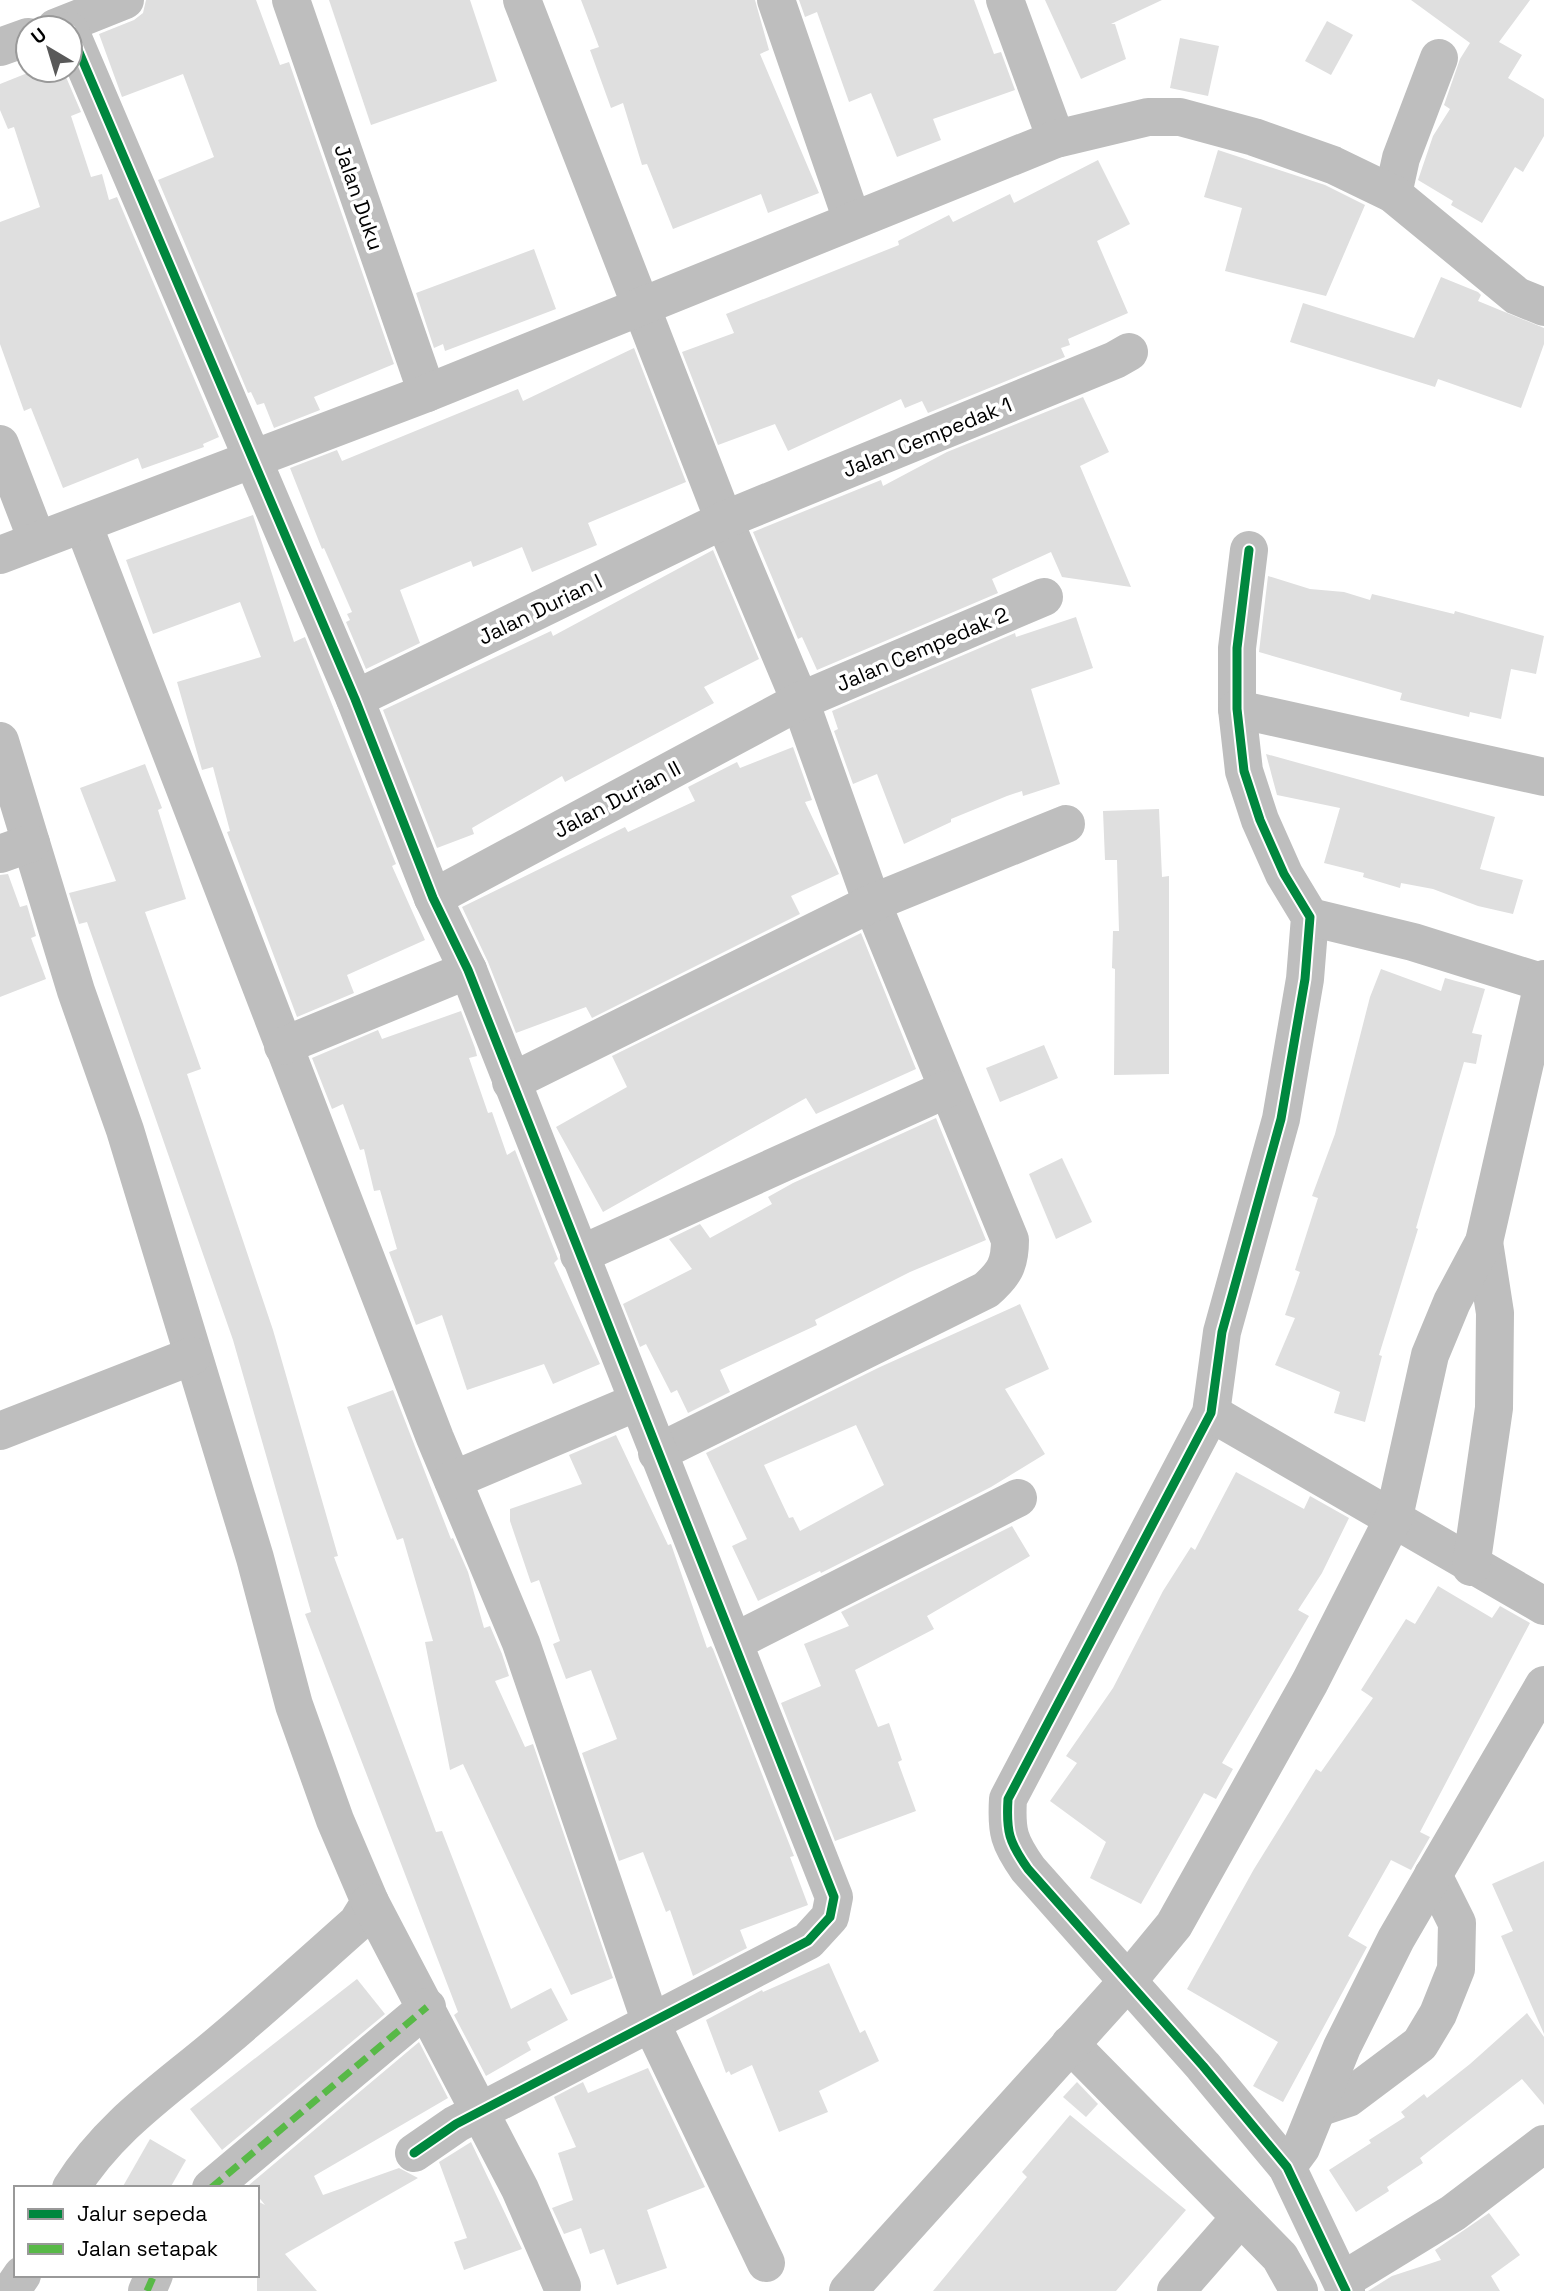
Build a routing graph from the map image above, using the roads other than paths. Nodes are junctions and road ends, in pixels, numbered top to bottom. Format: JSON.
{"nodes":[{"id":1,"x":125,"y":0,"type":"edge"},
{"id":2,"x":291,"y":0,"type":"edge"},
{"id":3,"x":522,"y":0,"type":"edge"},
{"id":4,"x":776,"y":0,"type":"edge"},
{"id":5,"x":1005,"y":0,"type":"edge"},
{"id":6,"x":84,"y":15,"type":"edge"},
{"id":7,"x":1439,"y":58,"type":"dead end"},
{"id":8,"x":84,"y":68,"type":"edge"},
{"id":9,"x":1056,"y":139,"type":"junction"},
{"id":10,"x":1393,"y":194,"type":"junction"},
{"id":11,"x":852,"y":220,"type":"junction"},
{"id":12,"x":1544,"y":307,"type":"edge"},
{"id":13,"x":640,"y":309,"type":"junction"},
{"id":14,"x":1129,"y":352,"type":"dead end"},
{"id":15,"x":427,"y":393,"type":"junction"},
{"id":16,"x":0,"y":444,"type":"edge"},
{"id":17,"x":252,"y":457,"type":"junction"},
{"id":18,"x":724,"y":520,"type":"junction"},
{"id":19,"x":83,"y":524,"type":"junction"},
{"id":20,"x":37,"y":540,"type":"junction"},
{"id":21,"x":1249,"y":550,"type":"dead end"},
{"id":22,"x":0,"y":555,"type":"edge"},
{"id":23,"x":1044,"y":597,"type":"dead end"},
{"id":24,"x":355,"y":699,"type":"junction"},
{"id":25,"x":800,"y":701,"type":"junction"},
{"id":26,"x":1237,"y":709,"type":"junction"},
{"id":27,"x":0,"y":741,"type":"edge"},
{"id":28,"x":1544,"y":777,"type":"edge"},
{"id":29,"x":1066,"y":824,"type":"dead end"},
{"id":30,"x":15,"y":848,"type":"edge"},
{"id":31,"x":433,"y":898,"type":"junction"},
{"id":32,"x":872,"y":903,"type":"junction"},
{"id":33,"x":1310,"y":917,"type":"junction"},
{"id":34,"x":468,"y":971,"type":"junction"},
{"id":35,"x":1544,"y":982,"type":"edge"},
{"id":36,"x":283,"y":1046,"type":"junction"},
{"id":37,"x":511,"y":1082,"type":"junction"},
{"id":38,"x":947,"y":1089,"type":"junction"},
{"id":39,"x":1484,"y":1242,"type":"junction"},
{"id":40,"x":579,"y":1255,"type":"junction"},
{"id":41,"x":192,"y":1356,"type":"junction"},
{"id":42,"x":637,"y":1402,"type":"junction"},
{"id":43,"x":1211,"y":1413,"type":"junction"},
{"id":44,"x":0,"y":1431,"type":"edge"},
{"id":45,"x":657,"y":1453,"type":"junction"},
{"id":46,"x":453,"y":1480,"type":"junction"},
{"id":47,"x":1018,"y":1498,"type":"dead end"},
{"id":48,"x":1394,"y":1517,"type":"junction"},
{"id":49,"x":1471,"y":1567,"type":"junction"},
{"id":50,"x":1544,"y":1606,"type":"edge"},
{"id":51,"x":734,"y":1642,"type":"junction"},
{"id":52,"x":1544,"y":1685,"type":"edge"},
{"id":53,"x":1433,"y":1875,"type":"junction"},
{"id":54,"x":370,"y":1902,"type":"junction"},
{"id":55,"x":1127,"y":1982,"type":"junction"},
{"id":56,"x":427,"y":2007,"type":"junction"},
{"id":57,"x":652,"y":2023,"type":"junction"},
{"id":58,"x":1070,"y":2044,"type":"junction"},
{"id":59,"x":1318,"y":2108,"type":"junction"},
{"id":60,"x":479,"y":2112,"type":"junction"},
{"id":61,"x":1544,"y":2144,"type":"edge"},
{"id":62,"x":414,"y":2153,"type":"dead end"},
{"id":63,"x":1287,"y":2167,"type":"junction"},
{"id":64,"x":72,"y":2186,"type":"edge"},
{"id":65,"x":213,"y":2186,"type":"edge"},
{"id":66,"x":1240,"y":2218,"type":"junction"},
{"id":67,"x":765,"y":2263,"type":"dead end"},
{"id":68,"x":562,"y":2286,"type":"dead end"},
{"id":69,"x":1344,"y":2286,"type":"edge"},
{"id":70,"x":848,"y":2291,"type":"edge"},
{"id":71,"x":1177,"y":2291,"type":"edge"},
{"id":72,"x":1300,"y":2291,"type":"edge"}],
"edges":[{"from":1,"to":6,"type":"street"},
{"from":2,"to":15,"type":"street","name":"Jalan Duku"},
{"from":3,"to":13,"type":"street"},
{"from":4,"to":11,"type":"street"},
{"from":5,"to":9,"type":"street"},
{"from":7,"to":10,"type":"street"},
{"from":8,"to":17,"type":"street"},
{"from":9,"to":10,"type":"street"},
{"from":9,"to":11,"type":"street"},
{"from":10,"to":12,"type":"street"},
{"from":11,"to":13,"type":"street"},
{"from":13,"to":15,"type":"street"},
{"from":13,"to":18,"type":"street"},
{"from":14,"to":18,"type":"street","name":"Jalan Cempedak 1"},
{"from":15,"to":17,"type":"street"},
{"from":16,"to":20,"type":"street"},
{"from":17,"to":19,"type":"street"},
{"from":17,"to":24,"type":"street"},
{"from":18,"to":24,"type":"street","name":"Jalan Durian I"},
{"from":18,"to":25,"type":"street"},
{"from":19,"to":20,"type":"street"},
{"from":19,"to":36,"type":"street"},
{"from":20,"to":22,"type":"street"},
{"from":21,"to":26,"type":"street"},
{"from":23,"to":25,"type":"street","name":"Jalan Cempedak 2"},
{"from":24,"to":31,"type":"street"},
{"from":25,"to":31,"type":"street","name":"Jalan Durian II"},
{"from":25,"to":32,"type":"street"},
{"from":26,"to":28,"type":"street"},
{"from":26,"to":33,"type":"street"},
{"from":27,"to":30,"type":"street"},
{"from":29,"to":32,"type":"street"},
{"from":30,"to":41,"type":"street"},
{"from":31,"to":34,"type":"street"},
{"from":32,"to":37,"type":"street"},
{"from":32,"to":38,"type":"street"},
{"from":33,"to":35,"type":"street"},
{"from":33,"to":43,"type":"street"},
{"from":34,"to":36,"type":"street"},
{"from":34,"to":37,"type":"street"},
{"from":35,"to":39,"type":"street"},
{"from":36,"to":46,"type":"street"},
{"from":37,"to":40,"type":"street"},
{"from":38,"to":40,"type":"street"},
{"from":38,"to":45,"type":"street"},
{"from":39,"to":48,"type":"street"},
{"from":39,"to":49,"type":"street"},
{"from":40,"to":42,"type":"street"},
{"from":41,"to":44,"type":"street"},
{"from":41,"to":54,"type":"street"},
{"from":42,"to":45,"type":"street"},
{"from":42,"to":46,"type":"street"},
{"from":43,"to":48,"type":"street"},
{"from":43,"to":55,"type":"street"},
{"from":45,"to":51,"type":"street"},
{"from":46,"to":57,"type":"street"},
{"from":47,"to":51,"type":"street"},
{"from":48,"to":49,"type":"street"},
{"from":48,"to":55,"type":"street"},
{"from":49,"to":50,"type":"street"},
{"from":51,"to":57,"type":"street"},
{"from":52,"to":53,"type":"street"},
{"from":53,"to":59,"type":"street"},
{"from":53,"to":59,"type":"street"},
{"from":54,"to":56,"type":"street"},
{"from":54,"to":64,"type":"street"},
{"from":55,"to":58,"type":"street"},
{"from":55,"to":63,"type":"street"},
{"from":56,"to":60,"type":"street"},
{"from":56,"to":65,"type":"street"},
{"from":57,"to":60,"type":"street"},
{"from":57,"to":67,"type":"street"},
{"from":58,"to":66,"type":"street"},
{"from":58,"to":70,"type":"street"},
{"from":59,"to":63,"type":"street"},
{"from":60,"to":62,"type":"street"},
{"from":60,"to":68,"type":"street"},
{"from":61,"to":69,"type":"street"},
{"from":63,"to":69,"type":"street"},
{"from":66,"to":71,"type":"street"},
{"from":66,"to":72,"type":"street"}]}
